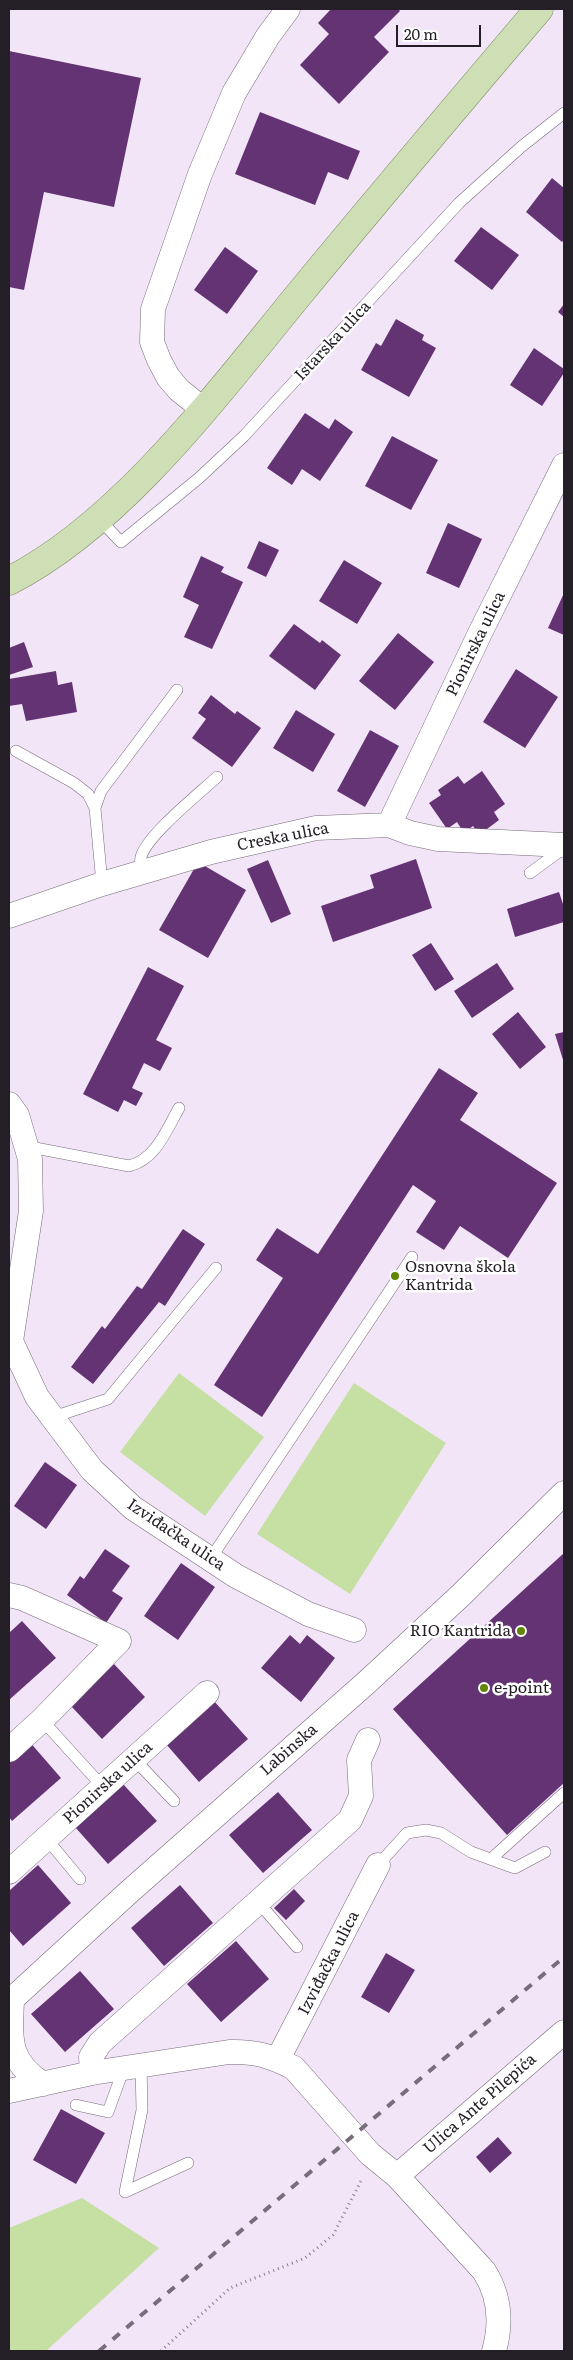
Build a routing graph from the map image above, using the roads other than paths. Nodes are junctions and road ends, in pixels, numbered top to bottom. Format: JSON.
{"nodes":[{"id":1,"x":288,"y":9,"type":"edge"},
{"id":2,"x":539,"y":9,"type":"edge"},
{"id":3,"x":564,"y":113,"type":"edge"},
{"id":4,"x":204,"y":410,"type":"junction"},
{"id":5,"x":564,"y":465,"type":"edge"},
{"id":6,"x":98,"y":518,"type":"junction"},
{"id":7,"x":9,"y":581,"type":"edge"},
{"id":8,"x":177,"y":690,"type":"dead end"},
{"id":9,"x":16,"y":751,"type":"dead end"},
{"id":10,"x":217,"y":777,"type":"dead end"},
{"id":11,"x":95,"y":808,"type":"junction"},
{"id":12,"x":389,"y":825,"type":"junction"},
{"id":13,"x":564,"y":847,"type":"edge"},
{"id":14,"x":141,"y":872,"type":"junction"},
{"id":15,"x":530,"y":873,"type":"dead end"},
{"id":16,"x":102,"y":884,"type":"junction"},
{"id":17,"x":9,"y":916,"type":"edge"},
{"id":18,"x":9,"y":1104,"type":"edge"},
{"id":19,"x":179,"y":1108,"type":"dead end"},
{"id":20,"x":26,"y":1146,"type":"junction"},
{"id":21,"x":412,"y":1257,"type":"dead end"},
{"id":22,"x":216,"y":1268,"type":"dead end"},
{"id":23,"x":10,"y":1342,"type":"edge"},
{"id":24,"x":53,"y":1417,"type":"junction"},
{"id":25,"x":564,"y":1492,"type":"edge"},
{"id":26,"x":211,"y":1558,"type":"junction"},
{"id":27,"x":13,"y":1601,"type":"edge"},
{"id":28,"x":354,"y":1630,"type":"dead end"},
{"id":29,"x":207,"y":1693,"type":"dead end"},
{"id":30,"x":42,"y":1720,"type":"junction"},
{"id":31,"x":368,"y":1740,"type":"dead end"},
{"id":32,"x":9,"y":1750,"type":"edge"},
{"id":33,"x":134,"y":1759,"type":"junction"},
{"id":34,"x":104,"y":1787,"type":"junction"},
{"id":35,"x":564,"y":1793,"type":"edge"},
{"id":36,"x":174,"y":1801,"type":"dead end"},
{"id":37,"x":46,"y":1838,"type":"junction"},
{"id":38,"x":545,"y":1852,"type":"dead end"},
{"id":39,"x":491,"y":1860,"type":"junction"},
{"id":40,"x":378,"y":1865,"type":"joint"},
{"id":41,"x":9,"y":1872,"type":"edge"},
{"id":42,"x":80,"y":1879,"type":"dead end"},
{"id":43,"x":259,"y":1903,"type":"junction"},
{"id":44,"x":297,"y":1946,"type":"dead end"},
{"id":45,"x":11,"y":2000,"type":"edge"},
{"id":46,"x":564,"y":2032,"type":"edge"},
{"id":47,"x":278,"y":2059,"type":"junction"},
{"id":48,"x":132,"y":2067,"type":"junction"},
{"id":49,"x":92,"y":2073,"type":"junction"},
{"id":50,"x":43,"y":2084,"type":"junction"},
{"id":51,"x":9,"y":2091,"type":"edge"},
{"id":52,"x":76,"y":2105,"type":"dead end"},
{"id":53,"x":188,"y":2163,"type":"dead end"},
{"id":54,"x":397,"y":2176,"type":"junction"},
{"id":55,"x":494,"y":2351,"type":"edge"}],
"edges":[{"from":1,"to":4,"type":"street"},
{"from":2,"to":4,"type":"main road"},
{"from":3,"to":6,"type":"lane","name":"Istarska ulica"},
{"from":4,"to":6,"type":"main road"},
{"from":5,"to":12,"type":"street","name":"Pionirska ulica"},
{"from":6,"to":7,"type":"main road"},
{"from":8,"to":11,"type":"lane"},
{"from":9,"to":11,"type":"lane"},
{"from":10,"to":14,"type":"lane"},
{"from":11,"to":16,"type":"lane"},
{"from":12,"to":13,"type":"street","name":"Creska ulica"},
{"from":12,"to":14,"type":"street","name":"Creska ulica"},
{"from":13,"to":15,"type":"lane"},
{"from":14,"to":16,"type":"street","name":"Creska ulica"},
{"from":16,"to":17,"type":"street","name":"Creska ulica"},
{"from":18,"to":20,"type":"street","name":"Izviđačka ulica"},
{"from":19,"to":20,"type":"lane"},
{"from":20,"to":23,"type":"street","name":"Izviđačka ulica"},
{"from":21,"to":26,"type":"lane"},
{"from":22,"to":24,"type":"lane"},
{"from":23,"to":24,"type":"street","name":"Izviđačka ulica"},
{"from":24,"to":26,"type":"street","name":"Izviđačka ulica"},
{"from":25,"to":45,"type":"street","name":"Labinska"},
{"from":26,"to":28,"type":"street","name":"Izviđačka ulica"},
{"from":27,"to":30,"type":"street"},
{"from":29,"to":33,"type":"street","name":"Pionirska ulica"},
{"from":30,"to":32,"type":"street"},
{"from":30,"to":34,"type":"lane"},
{"from":31,"to":43,"type":"street"},
{"from":33,"to":34,"type":"street","name":"Pionirska ulica"},
{"from":33,"to":36,"type":"lane"},
{"from":34,"to":37,"type":"street","name":"Pionirska ulica"},
{"from":35,"to":39,"type":"lane"},
{"from":37,"to":41,"type":"street","name":"Pionirska ulica"},
{"from":37,"to":42,"type":"lane"},
{"from":38,"to":39,"type":"lane"},
{"from":39,"to":40,"type":"lane"},
{"from":40,"to":47,"type":"street","name":"Izviđačka ulica"},
{"from":43,"to":44,"type":"lane"},
{"from":43,"to":49,"type":"street"},
{"from":45,"to":50,"type":"street"},
{"from":46,"to":54,"type":"street","name":"Ulica Ante Pilepića"},
{"from":47,"to":48,"type":"street"},
{"from":47,"to":54,"type":"street"},
{"from":48,"to":49,"type":"street"},
{"from":48,"to":52,"type":"lane"},
{"from":48,"to":53,"type":"lane"},
{"from":49,"to":50,"type":"street"},
{"from":50,"to":51,"type":"street"},
{"from":54,"to":55,"type":"street"}]}
